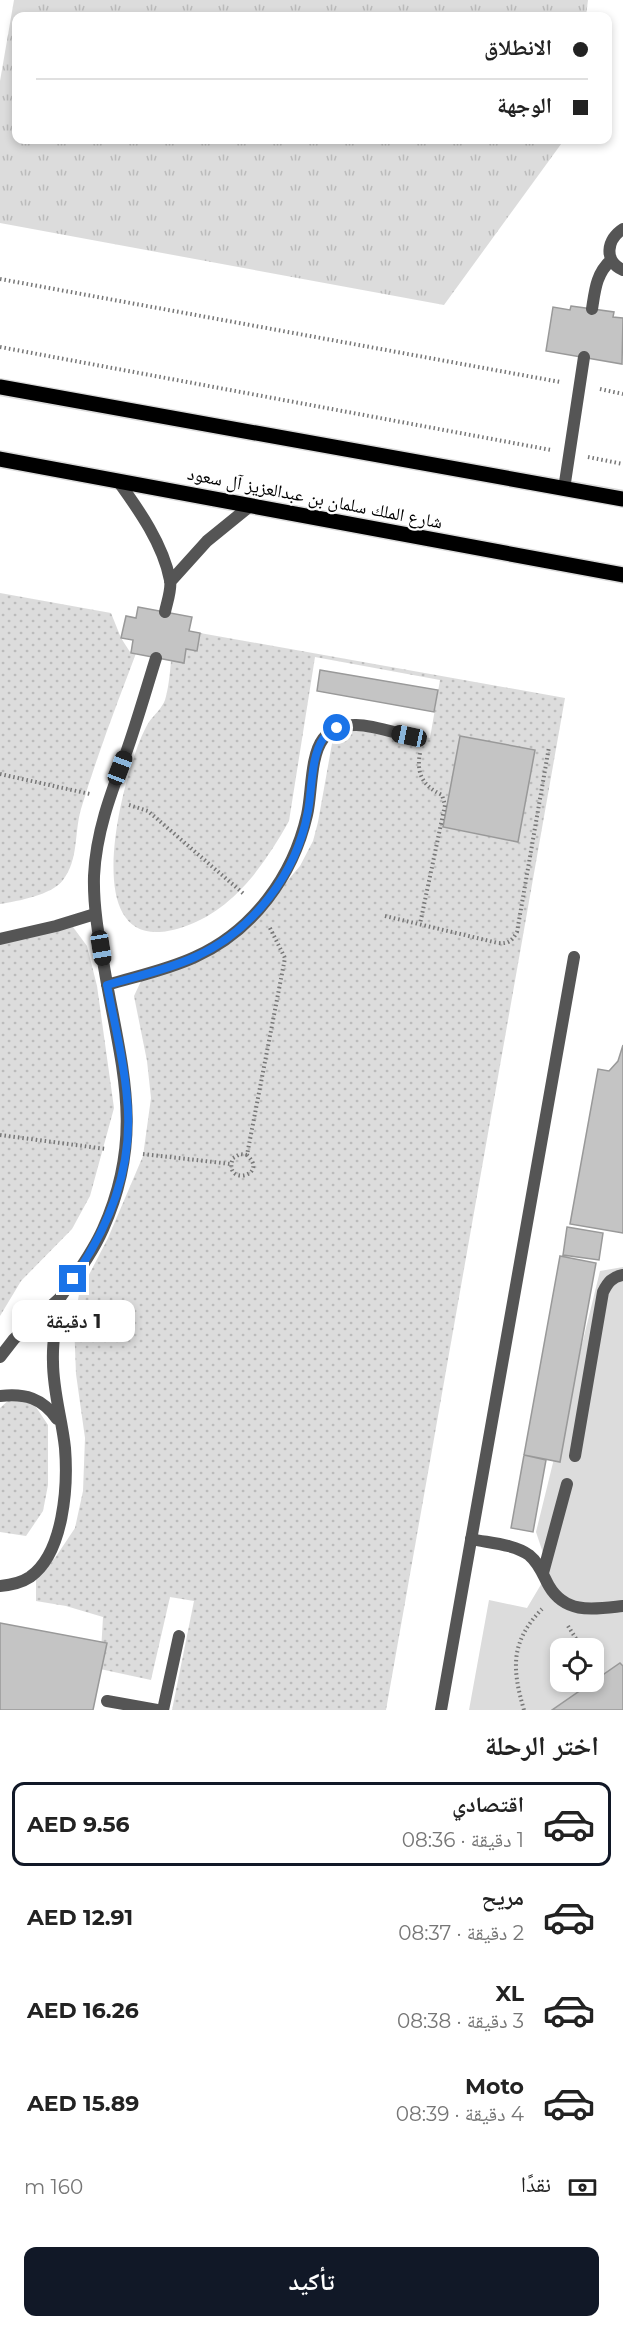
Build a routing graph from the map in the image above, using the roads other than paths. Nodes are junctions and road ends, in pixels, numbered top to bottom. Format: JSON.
{"nodes":[{"id":1,"x":623,"y":229,"type":"edge"},
{"id":2,"x":611,"y":260,"type":"junction"},
{"id":3,"x":623,"y":270,"type":"edge"},
{"id":4,"x":592,"y":309,"type":"dead end"},
{"id":5,"x":584,"y":357,"type":"dead end"},
{"id":6,"x":0,"y":387,"type":"edge"},
{"id":7,"x":0,"y":459,"type":"edge"},
{"id":8,"x":118,"y":481,"type":"junction"},
{"id":9,"x":564,"y":489,"type":"junction"},
{"id":10,"x":623,"y":499,"type":"edge"},
{"id":11,"x":250,"y":506,"type":"junction"},
{"id":12,"x":623,"y":575,"type":"edge"},
{"id":13,"x":170,"y":582,"type":"junction"},
{"id":14,"x":165,"y":612,"type":"dead end"},
{"id":15,"x":156,"y":658,"type":"dead end"},
{"id":16,"x":409,"y":736,"type":"road end"},
{"id":17,"x":95,"y":914,"type":"junction"},
{"id":18,"x":0,"y":939,"type":"edge"},
{"id":19,"x":574,"y":957,"type":"dead end"},
{"id":20,"x":107,"y":985,"type":"junction"},
{"id":21,"x":623,"y":1275,"type":"edge"},
{"id":22,"x":60,"y":1298,"type":"junction"},
{"id":23,"x":0,"y":1357,"type":"edge"},
{"id":24,"x":0,"y":1396,"type":"edge"},
{"id":25,"x":60,"y":1423,"type":"junction"},
{"id":26,"x":575,"y":1456,"type":"dead end"},
{"id":27,"x":567,"y":1484,"type":"dead end"},
{"id":28,"x":471,"y":1539,"type":"junction"},
{"id":29,"x":543,"y":1573,"type":"junction"},
{"id":30,"x":0,"y":1587,"type":"edge"},
{"id":31,"x":623,"y":1606,"type":"edge"},
{"id":32,"x":178,"y":1636,"type":"dead end"},
{"id":33,"x":107,"y":1701,"type":"dead end"},
{"id":34,"x":157,"y":1710,"type":"edge"},
{"id":35,"x":163,"y":1710,"type":"edge"},
{"id":36,"x":441,"y":1710,"type":"edge"}],
"edges":[{"from":1,"to":2,"type":"street"},
{"from":2,"to":3,"type":"street"},
{"from":2,"to":4,"type":"street"},
{"from":5,"to":9,"type":"street"},
{"from":6,"to":9,"type":"main road"},
{"from":7,"to":8,"type":"main road","name":"شارع الملك سلمان بن عبدالعزيز آل سعود"},
{"from":8,"to":11,"type":"main road","name":"شارع الملك سلمان بن عبدالعزيز آل سعود"},
{"from":8,"to":13,"type":"street"},
{"from":9,"to":10,"type":"main road"},
{"from":11,"to":12,"type":"main road","name":"شارع الملك سلمان بن عبدالعزيز آل سعود"},
{"from":11,"to":13,"type":"street"},
{"from":13,"to":14,"type":"street"},
{"from":15,"to":17,"type":"street"},
{"from":16,"to":20,"type":"street"},
{"from":17,"to":18,"type":"street"},
{"from":17,"to":20,"type":"street"},
{"from":19,"to":28,"type":"street"},
{"from":20,"to":22,"type":"street"},
{"from":21,"to":26,"type":"street"},
{"from":22,"to":23,"type":"street"},
{"from":22,"to":25,"type":"street"},
{"from":24,"to":25,"type":"street"},
{"from":25,"to":30,"type":"street"},
{"from":27,"to":29,"type":"street"},
{"from":28,"to":29,"type":"street"},
{"from":28,"to":36,"type":"street"},
{"from":29,"to":31,"type":"street"},
{"from":32,"to":35,"type":"street"},
{"from":33,"to":34,"type":"street"}]}
